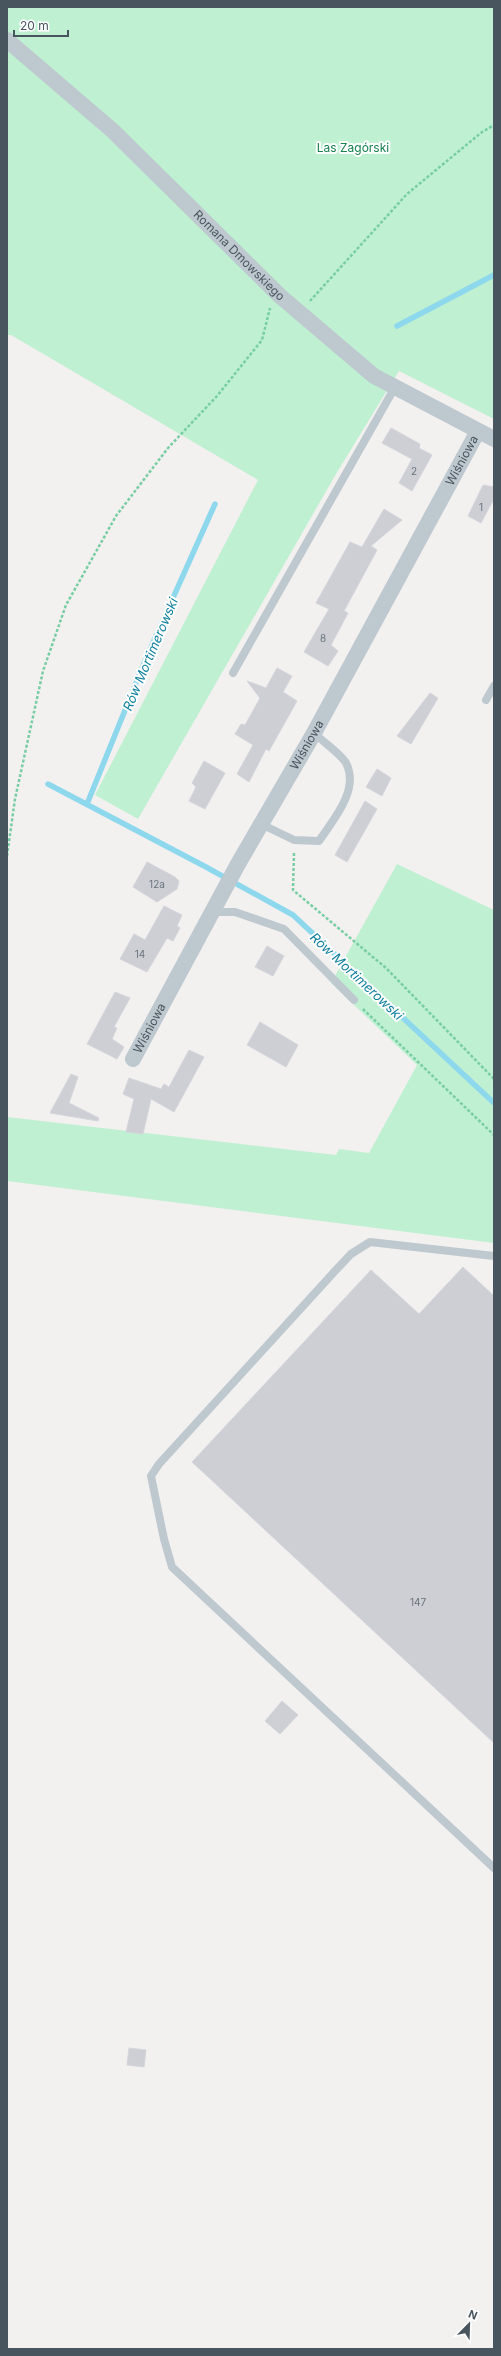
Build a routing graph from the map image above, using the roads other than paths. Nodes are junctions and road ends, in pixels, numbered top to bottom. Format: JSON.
{"nodes":[{"id":1,"x":7,"y":40,"type":"edge"},
{"id":2,"x":395,"y":387,"type":"junction"},
{"id":3,"x":478,"y":431,"type":"junction"},
{"id":4,"x":494,"y":439,"type":"edge"},
{"id":5,"x":234,"y":673,"type":"dead end"},
{"id":6,"x":494,"y":686,"type":"edge"},
{"id":7,"x":486,"y":700,"type":"dead end"},
{"id":8,"x":314,"y":733,"type":"junction"},
{"id":9,"x":261,"y":824,"type":"junction"},
{"id":10,"x":212,"y":912,"type":"junction"},
{"id":11,"x":354,"y":1000,"type":"road end"},
{"id":12,"x":133,"y":1059,"type":"dead end"},
{"id":13,"x":494,"y":1256,"type":"edge"},
{"id":14,"x":494,"y":1868,"type":"edge"}],
"edges":[{"from":1,"to":2,"type":"street","name":"Romana Dmowskiego"},
{"from":2,"to":3,"type":"street","name":"Romana Dmowskiego"},
{"from":2,"to":5,"type":"lane"},
{"from":3,"to":4,"type":"street","name":"Romana Dmowskiego"},
{"from":3,"to":8,"type":"street","name":"Wiśniowa"},
{"from":6,"to":7,"type":"lane"},
{"from":8,"to":9,"type":"street","name":"Wiśniowa"},
{"from":8,"to":9,"type":"lane"},
{"from":9,"to":10,"type":"street","name":"Wiśniowa"},
{"from":10,"to":11,"type":"lane"},
{"from":10,"to":12,"type":"street","name":"Wiśniowa"},
{"from":13,"to":14,"type":"lane"}]}
